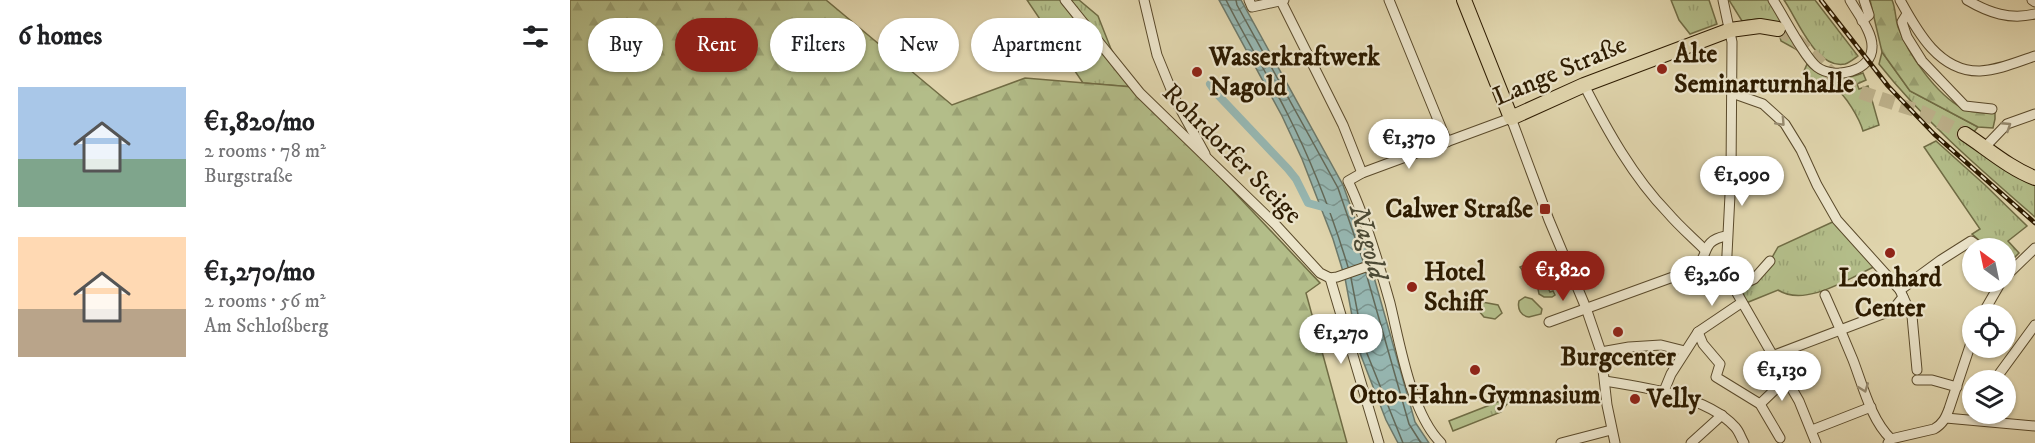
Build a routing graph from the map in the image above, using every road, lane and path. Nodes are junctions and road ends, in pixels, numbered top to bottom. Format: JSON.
{"nodes":[{"id":1,"x":1065,"y":0,"type":"edge"},
{"id":2,"x":1143,"y":0,"type":"edge"},
{"id":3,"x":1249,"y":0,"type":"edge"},
{"id":4,"x":1282,"y":0,"type":"edge"},
{"id":5,"x":1389,"y":0,"type":"edge"},
{"id":6,"x":1464,"y":0,"type":"edge"},
{"id":7,"x":1724,"y":0,"type":"edge"},
{"id":8,"x":1773,"y":0,"type":"edge"},
{"id":9,"x":1850,"y":0,"type":"edge"},
{"id":10,"x":1864,"y":0,"type":"edge"},
{"id":11,"x":1900,"y":0,"type":"edge"},
{"id":12,"x":1967,"y":0,"type":"edge"},
{"id":13,"x":1908,"y":14,"type":"junction"},
{"id":14,"x":2035,"y":14,"type":"edge"},
{"id":15,"x":1862,"y":21,"type":"junction"},
{"id":16,"x":1778,"y":29,"type":"tunnel mouth"},
{"id":17,"x":1730,"y":30,"type":"junction"},
{"id":18,"x":2035,"y":56,"type":"edge"},
{"id":19,"x":1584,"y":85,"type":"junction"},
{"id":20,"x":1732,"y":93,"type":"junction"},
{"id":21,"x":1992,"y":109,"type":"dead end"},
{"id":22,"x":2035,"y":114,"type":"edge"},
{"id":23,"x":1511,"y":118,"type":"junction"},
{"id":24,"x":1965,"y":134,"type":"tunnel mouth"},
{"id":25,"x":1447,"y":142,"type":"junction"},
{"id":26,"x":1985,"y":147,"type":"junction"},
{"id":27,"x":1207,"y":159,"type":"junction"},
{"id":28,"x":1362,"y":173,"type":"junction"},
{"id":29,"x":2035,"y":178,"type":"edge"},
{"id":30,"x":1726,"y":236,"type":"junction"},
{"id":31,"x":1962,"y":247,"type":"edge"},
{"id":32,"x":2035,"y":248,"type":"edge"},
{"id":33,"x":1704,"y":249,"type":"junction"},
{"id":34,"x":1770,"y":261,"type":"dead end"},
{"id":35,"x":2016,"y":263,"type":"edge"},
{"id":36,"x":1374,"y":264,"type":"junction"},
{"id":37,"x":1334,"y":277,"type":"junction"},
{"id":38,"x":1733,"y":289,"type":"junction"},
{"id":39,"x":1901,"y":294,"type":"junction"},
{"id":40,"x":1825,"y":295,"type":"dead end"},
{"id":41,"x":1741,"y":303,"type":"junction"},
{"id":42,"x":1586,"y":308,"type":"junction"},
{"id":43,"x":1549,"y":322,"type":"dead end"},
{"id":44,"x":2035,"y":325,"type":"edge"},
{"id":45,"x":1841,"y":329,"type":"junction"},
{"id":46,"x":1698,"y":333,"type":"junction"},
{"id":47,"x":1686,"y":349,"type":"junction"},
{"id":48,"x":1601,"y":352,"type":"junction"},
{"id":49,"x":1772,"y":356,"type":"junction"},
{"id":50,"x":1966,"y":358,"type":"edge"},
{"id":51,"x":2002,"y":370,"type":"edge"},
{"id":52,"x":1786,"y":379,"type":"junction"},
{"id":53,"x":1605,"y":381,"type":"junction"},
{"id":54,"x":1957,"y":387,"type":"junction"},
{"id":55,"x":1664,"y":391,"type":"junction"},
{"id":56,"x":1760,"y":404,"type":"junction"},
{"id":57,"x":1871,"y":407,"type":"junction"},
{"id":58,"x":1722,"y":416,"type":"junction"},
{"id":59,"x":1946,"y":418,"type":"junction"},
{"id":60,"x":1962,"y":418,"type":"edge"},
{"id":61,"x":2016,"y":424,"type":"edge"},
{"id":62,"x":2035,"y":426,"type":"edge"},
{"id":63,"x":1611,"y":430,"type":"junction"},
{"id":64,"x":1812,"y":430,"type":"junction"},
{"id":65,"x":1780,"y":438,"type":"dead end"},
{"id":66,"x":1889,"y":441,"type":"edge"},
{"id":67,"x":1379,"y":443,"type":"edge"},
{"id":68,"x":1441,"y":443,"type":"edge"},
{"id":69,"x":1561,"y":443,"type":"edge"},
{"id":70,"x":1615,"y":443,"type":"edge"},
{"id":71,"x":1691,"y":443,"type":"edge"},
{"id":72,"x":1744,"y":443,"type":"edge"},
{"id":73,"x":1816,"y":443,"type":"edge"}],
"edges":[{"from":1,"to":27,"type":"street","name":"Rohrdorfer Steige"},
{"from":2,"to":27,"type":"street"},
{"from":3,"to":4,"type":"street"},
{"from":4,"to":28,"type":"street"},
{"from":5,"to":25,"type":"street"},
{"from":6,"to":23,"type":"main road"},
{"from":7,"to":17,"type":"street"},
{"from":8,"to":15,"type":"street"},
{"from":9,"to":15,"type":"street"},
{"from":10,"to":15,"type":"street"},
{"from":11,"to":13,"type":"street"},
{"from":12,"to":14,"type":"street"},
{"from":13,"to":18,"type":"street"},
{"from":13,"to":21,"type":"street"},
{"from":16,"to":17,"type":"main road","name":"Lange Straße"},
{"from":17,"to":19,"type":"main road","name":"Lange Straße"},
{"from":17,"to":20,"type":"street"},
{"from":19,"to":23,"type":"main road","name":"Lange Straße"},
{"from":19,"to":33,"type":"street"},
{"from":20,"to":30,"type":"street"},
{"from":20,"to":39,"type":"street","one_way":true},
{"from":26,"to":22,"type":"street","one_way":true},
{"from":23,"to":25,"type":"street","name":"Lange Straße"},
{"from":23,"to":42,"type":"street"},
{"from":24,"to":26,"type":"main road"},
{"from":25,"to":28,"type":"street","name":"Lange Straße"},
{"from":26,"to":29,"type":"main road"},
{"from":27,"to":37,"type":"street","name":"Rohrdorfer Steige"},
{"from":28,"to":36,"type":"street"},
{"from":30,"to":33,"type":"street"},
{"from":30,"to":38,"type":"street"},
{"from":31,"to":39,"type":"street"},
{"from":32,"to":35,"type":"street"},
{"from":33,"to":42,"type":"street"},
{"from":34,"to":38,"type":"street"},
{"from":36,"to":37,"type":"street"},
{"from":36,"to":68,"type":"street"},
{"from":37,"to":67,"type":"street"},
{"from":38,"to":41,"type":"street"},
{"from":39,"to":45,"type":"street"},
{"from":39,"to":54,"type":"street"},
{"from":40,"to":45,"type":"street"},
{"from":41,"to":46,"type":"street"},
{"from":41,"to":49,"type":"street"},
{"from":42,"to":43,"type":"street"},
{"from":42,"to":48,"type":"street"},
{"from":44,"to":51,"type":"street"},
{"from":45,"to":49,"type":"street"},
{"from":45,"to":57,"type":"street","one_way":true},
{"from":46,"to":47,"type":"street"},
{"from":46,"to":56,"type":"street"},
{"from":47,"to":48,"type":"street"},
{"from":47,"to":55,"type":"street"},
{"from":48,"to":53,"type":"street"},
{"from":49,"to":52,"type":"street"},
{"from":50,"to":54,"type":"street"},
{"from":52,"to":56,"type":"street"},
{"from":52,"to":64,"type":"street"},
{"from":53,"to":55,"type":"street"},
{"from":53,"to":63,"type":"street"},
{"from":54,"to":59,"type":"street"},
{"from":55,"to":58,"type":"street"},
{"from":56,"to":65,"type":"street"},
{"from":57,"to":64,"type":"street"},
{"from":57,"to":66,"type":"street"},
{"from":58,"to":71,"type":"street"},
{"from":58,"to":72,"type":"street"},
{"from":59,"to":60,"type":"street"},
{"from":59,"to":66,"type":"street"},
{"from":61,"to":62,"type":"street"},
{"from":63,"to":69,"type":"street"},
{"from":63,"to":70,"type":"street"},
{"from":64,"to":73,"type":"street"}]}
